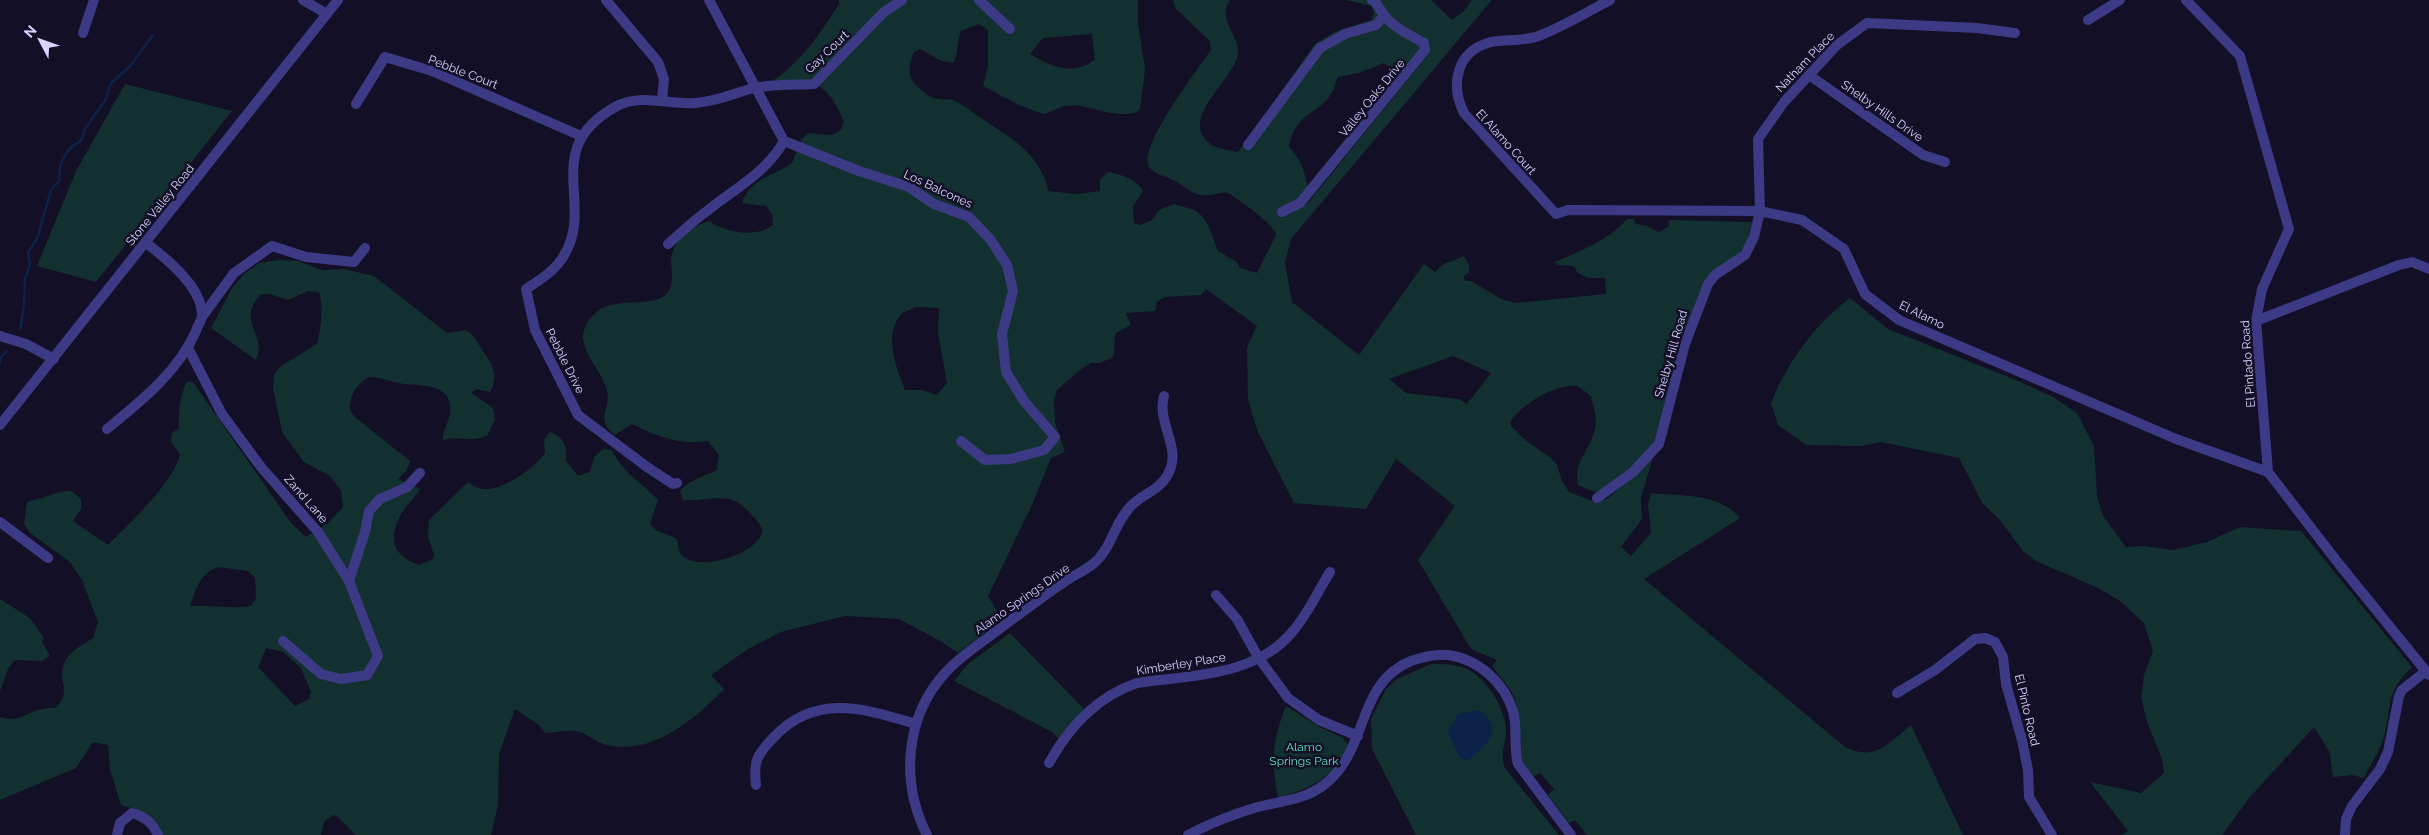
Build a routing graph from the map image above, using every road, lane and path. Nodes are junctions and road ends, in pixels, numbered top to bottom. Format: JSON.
{"nodes":[{"id":1,"x":94,"y":0,"type":"edge"},
{"id":2,"x":302,"y":0,"type":"edge"},
{"id":3,"x":338,"y":0,"type":"edge"},
{"id":4,"x":606,"y":0,"type":"edge"},
{"id":5,"x":709,"y":0,"type":"edge"},
{"id":6,"x":902,"y":0,"type":"edge"},
{"id":7,"x":979,"y":0,"type":"edge"},
{"id":8,"x":1372,"y":0,"type":"edge"},
{"id":9,"x":1610,"y":0,"type":"edge"},
{"id":10,"x":2120,"y":0,"type":"edge"},
{"id":11,"x":2186,"y":0,"type":"edge"},
{"id":12,"x":327,"y":14,"type":"junction"},
{"id":13,"x":1383,"y":17,"type":"junction"},
{"id":14,"x":2088,"y":20,"type":"dead end"},
{"id":15,"x":1010,"y":29,"type":"dead end"},
{"id":16,"x":83,"y":33,"type":"dead end"},
{"id":17,"x":2015,"y":33,"type":"dead end"},
{"id":18,"x":1809,"y":75,"type":"junction"},
{"id":19,"x":754,"y":88,"type":"junction"},
{"id":20,"x":662,"y":100,"type":"junction"},
{"id":21,"x":356,"y":104,"type":"dead end"},
{"id":22,"x":581,"y":136,"type":"junction"},
{"id":23,"x":784,"y":142,"type":"junction"},
{"id":24,"x":1248,"y":146,"type":"dead end"},
{"id":25,"x":1945,"y":162,"type":"dead end"},
{"id":26,"x":1760,"y":210,"type":"junction"},
{"id":27,"x":1282,"y":212,"type":"dead end"},
{"id":28,"x":1556,"y":214,"type":"joint"},
{"id":29,"x":146,"y":243,"type":"junction"},
{"id":30,"x":668,"y":244,"type":"dead end"},
{"id":31,"x":364,"y":248,"type":"dead end"},
{"id":32,"x":2429,"y":269,"type":"edge"},
{"id":33,"x":202,"y":317,"type":"junction"},
{"id":34,"x":2256,"y":321,"type":"junction"},
{"id":35,"x":0,"y":336,"type":"edge"},
{"id":36,"x":188,"y":348,"type":"junction"},
{"id":37,"x":54,"y":359,"type":"junction"},
{"id":38,"x":1164,"y":396,"type":"dead end"},
{"id":39,"x":0,"y":425,"type":"edge"},
{"id":40,"x":107,"y":429,"type":"dead end"},
{"id":41,"x":961,"y":441,"type":"dead end"},
{"id":42,"x":2268,"y":472,"type":"junction"},
{"id":43,"x":420,"y":473,"type":"dead end"},
{"id":44,"x":677,"y":483,"type":"dead end"},
{"id":45,"x":1597,"y":498,"type":"dead end"},
{"id":46,"x":0,"y":522,"type":"edge"},
{"id":47,"x":48,"y":558,"type":"dead end"},
{"id":48,"x":1330,"y":572,"type":"dead end"},
{"id":49,"x":349,"y":581,"type":"junction"},
{"id":50,"x":1216,"y":595,"type":"dead end"},
{"id":51,"x":283,"y":642,"type":"dead end"},
{"id":52,"x":1258,"y":657,"type":"junction"},
{"id":53,"x":2427,"y":673,"type":"edge"},
{"id":54,"x":1897,"y":693,"type":"dead end"},
{"id":55,"x":916,"y":724,"type":"junction"},
{"id":56,"x":1358,"y":736,"type":"junction"},
{"id":57,"x":1049,"y":763,"type":"dead end"},
{"id":58,"x":756,"y":785,"type":"dead end"},
{"id":59,"x":117,"y":835,"type":"edge"},
{"id":60,"x":158,"y":835,"type":"edge"},
{"id":61,"x":927,"y":835,"type":"edge"},
{"id":62,"x":1188,"y":835,"type":"edge"},
{"id":63,"x":1571,"y":835,"type":"edge"},
{"id":64,"x":2052,"y":835,"type":"edge"},
{"id":65,"x":2345,"y":835,"type":"edge"}],
"edges":[{"from":1,"to":16,"type":"street"},
{"from":2,"to":12,"type":"street"},
{"from":3,"to":12,"type":"street","name":"Stone Valley Road"},
{"from":4,"to":20,"type":"street"},
{"from":5,"to":19,"type":"street"},
{"from":6,"to":19,"type":"street","name":"Gay Court"},
{"from":7,"to":15,"type":"street"},
{"from":8,"to":13,"type":"street","name":"Valley Oaks Drive"},
{"from":9,"to":28,"type":"street","name":"El Alamo Court"},
{"from":10,"to":14,"type":"street"},
{"from":11,"to":34,"type":"street","name":"El Pintado Road"},
{"from":12,"to":29,"type":"street","name":"Stone Valley Road"},
{"from":13,"to":24,"type":"street"},
{"from":13,"to":27,"type":"street","name":"Valley Oaks Drive"},
{"from":17,"to":18,"type":"street","name":"Natham Place"},
{"from":18,"to":25,"type":"street","name":"Shelby Hills Drive"},
{"from":18,"to":26,"type":"street","name":"Natham Place"},
{"from":19,"to":20,"type":"street"},
{"from":19,"to":23,"type":"street"},
{"from":20,"to":22,"type":"street"},
{"from":21,"to":22,"type":"street","name":"Pebble Court"},
{"from":22,"to":44,"type":"street","name":"Pebble Drive"},
{"from":23,"to":30,"type":"street"},
{"from":23,"to":41,"type":"street","name":"Los Balcones"},
{"from":26,"to":28,"type":"street","name":"El Alamo"},
{"from":26,"to":42,"type":"street","name":"El Alamo"},
{"from":26,"to":45,"type":"street","name":"Shelby Hill Road"},
{"from":29,"to":33,"type":"street"},
{"from":29,"to":37,"type":"street","name":"Stone Valley Road"},
{"from":31,"to":33,"type":"street"},
{"from":32,"to":34,"type":"street"},
{"from":33,"to":36,"type":"street"},
{"from":34,"to":42,"type":"street","name":"El Pintado Road"},
{"from":35,"to":37,"type":"street"},
{"from":36,"to":40,"type":"street"},
{"from":36,"to":49,"type":"street","name":"Zand Lane"},
{"from":37,"to":39,"type":"street","name":"Stone Valley Road"},
{"from":38,"to":55,"type":"street","name":"Alamo Springs Drive"},
{"from":42,"to":53,"type":"street"},
{"from":43,"to":49,"type":"street"},
{"from":46,"to":47,"type":"street"},
{"from":48,"to":52,"type":"street","name":"Kimberley Place"},
{"from":49,"to":51,"type":"street","name":"Zand Lane"},
{"from":50,"to":52,"type":"street"},
{"from":52,"to":56,"type":"street"},
{"from":52,"to":57,"type":"street","name":"Kimberley Place"},
{"from":53,"to":65,"type":"street"},
{"from":54,"to":64,"type":"street","name":"El Pinto Road"},
{"from":55,"to":58,"type":"street"},
{"from":55,"to":61,"type":"street","name":"Alamo Springs Drive"},
{"from":56,"to":62,"type":"street"},
{"from":56,"to":63,"type":"street"},
{"from":59,"to":60,"type":"street"}]}
